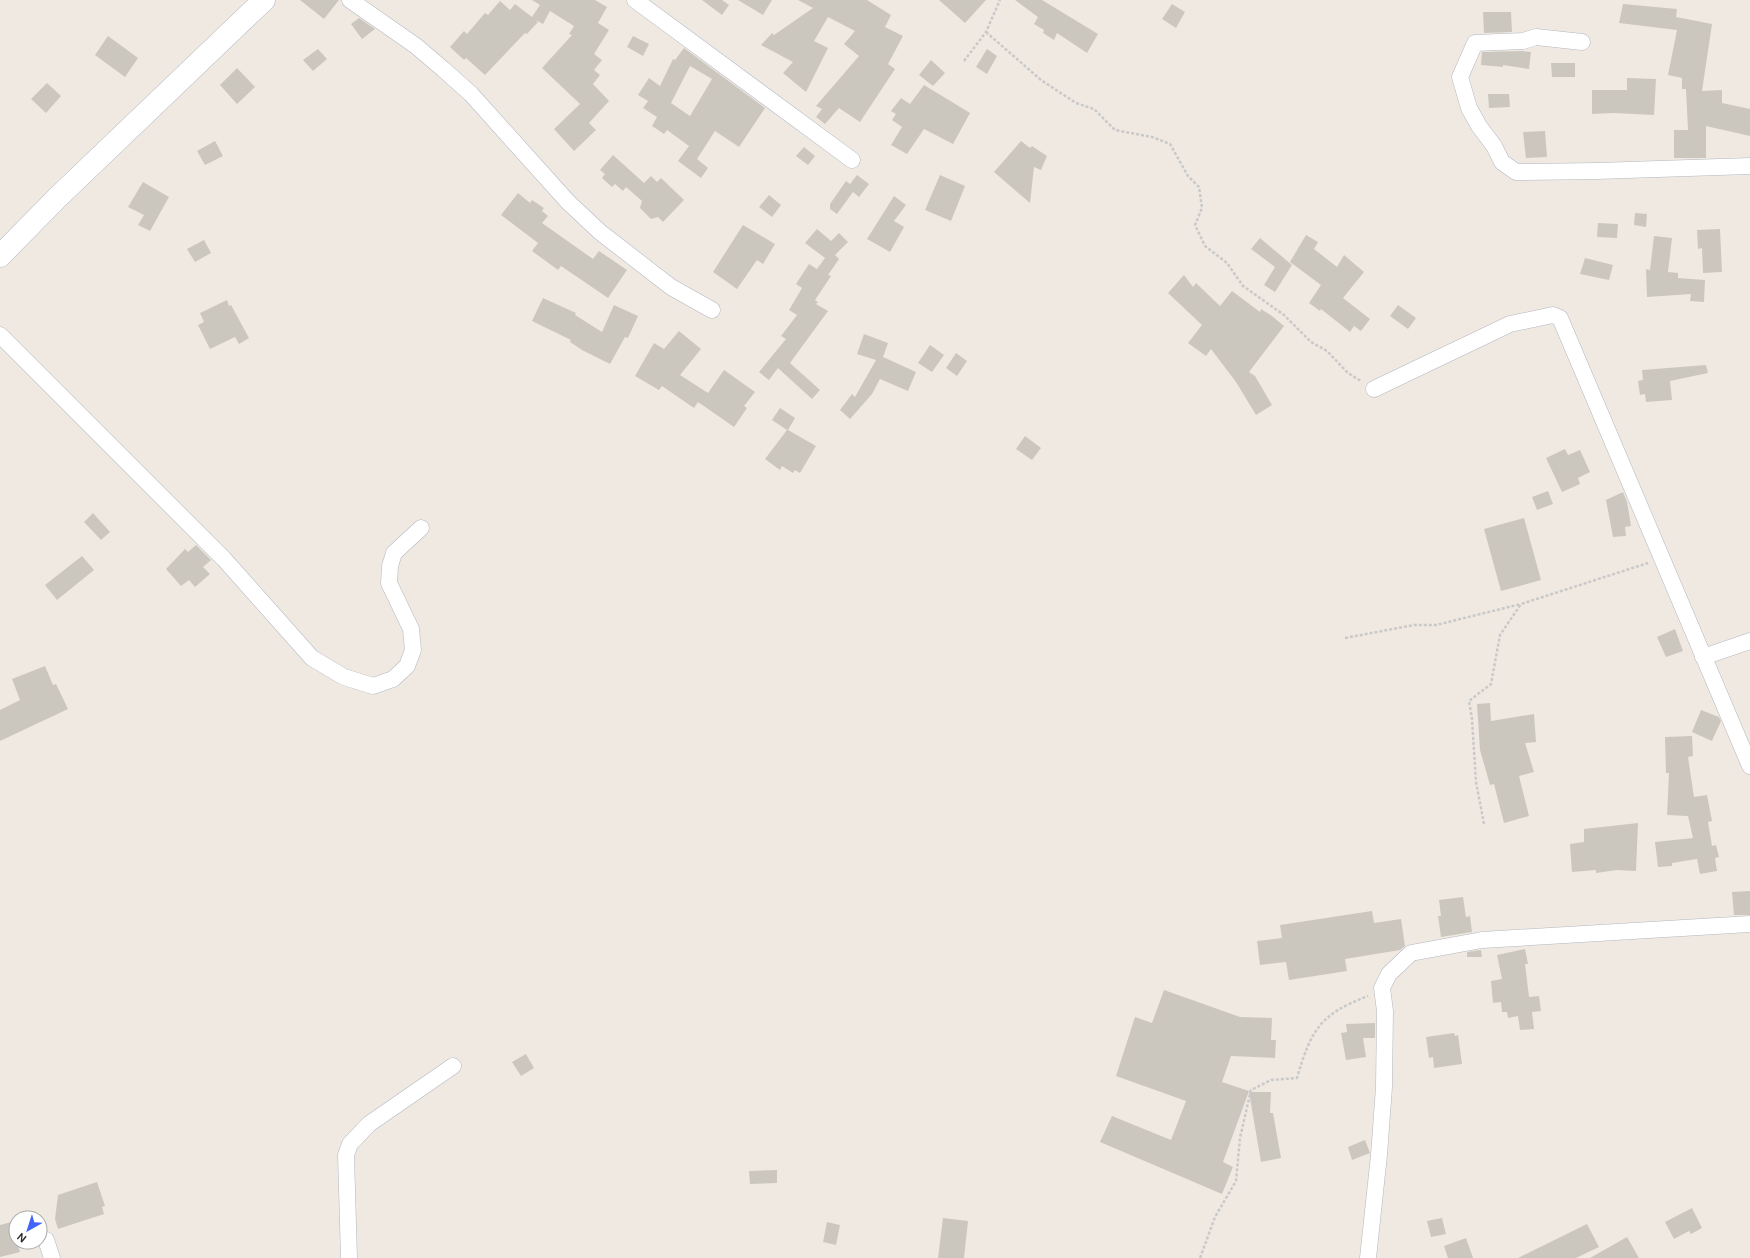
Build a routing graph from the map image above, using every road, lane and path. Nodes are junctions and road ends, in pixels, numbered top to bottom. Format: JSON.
{"nodes":[{"id":1,"x":264,"y":0,"type":"edge"},
{"id":2,"x":350,"y":0,"type":"edge"},
{"id":3,"x":635,"y":0,"type":"edge"},
{"id":4,"x":1000,"y":0,"type":"edge"},
{"id":5,"x":986,"y":32,"type":"junction"},
{"id":6,"x":1582,"y":42,"type":"dead end"},
{"id":7,"x":964,"y":61,"type":"dead end"},
{"id":8,"x":852,"y":160,"type":"dead end"},
{"id":9,"x":1750,"y":166,"type":"edge"},
{"id":10,"x":0,"y":256,"type":"edge"},
{"id":11,"x":712,"y":310,"type":"dead end"},
{"id":12,"x":0,"y":335,"type":"edge"},
{"id":13,"x":1374,"y":389,"type":"joint"},
{"id":14,"x":421,"y":528,"type":"dead end"},
{"id":15,"x":1661,"y":558,"type":"junction"},
{"id":16,"x":1521,"y":604,"type":"junction"},
{"id":17,"x":1346,"y":638,"type":"dead end"},
{"id":18,"x":1750,"y":641,"type":"edge"},
{"id":19,"x":1703,"y":657,"type":"junction"},
{"id":20,"x":1750,"y":766,"type":"edge"},
{"id":21,"x":1484,"y":824,"type":"dead end"},
{"id":22,"x":1750,"y":924,"type":"edge"},
{"id":23,"x":1385,"y":1018,"type":"junction"},
{"id":24,"x":453,"y":1066,"type":"dead end"},
{"id":25,"x":48,"y":1246,"type":"edge"},
{"id":26,"x":52,"y":1258,"type":"edge"},
{"id":27,"x":349,"y":1258,"type":"edge"},
{"id":28,"x":1200,"y":1258,"type":"edge"},
{"id":29,"x":1368,"y":1258,"type":"edge"}],
"edges":[{"from":1,"to":10,"type":"street"},
{"from":2,"to":11,"type":"street"},
{"from":3,"to":8,"type":"street"},
{"from":4,"to":5,"type":"path"},
{"from":5,"to":7,"type":"path"},
{"from":5,"to":13,"type":"path"},
{"from":6,"to":9,"type":"street"},
{"from":12,"to":14,"type":"street"},
{"from":13,"to":15,"type":"street"},
{"from":15,"to":16,"type":"path"},
{"from":15,"to":19,"type":"street"},
{"from":16,"to":17,"type":"path"},
{"from":16,"to":21,"type":"path"},
{"from":18,"to":19,"type":"street"},
{"from":19,"to":20,"type":"street"},
{"from":22,"to":23,"type":"street"},
{"from":23,"to":28,"type":"path"},
{"from":23,"to":29,"type":"street"},
{"from":24,"to":27,"type":"street"},
{"from":25,"to":26,"type":"street"}]}
